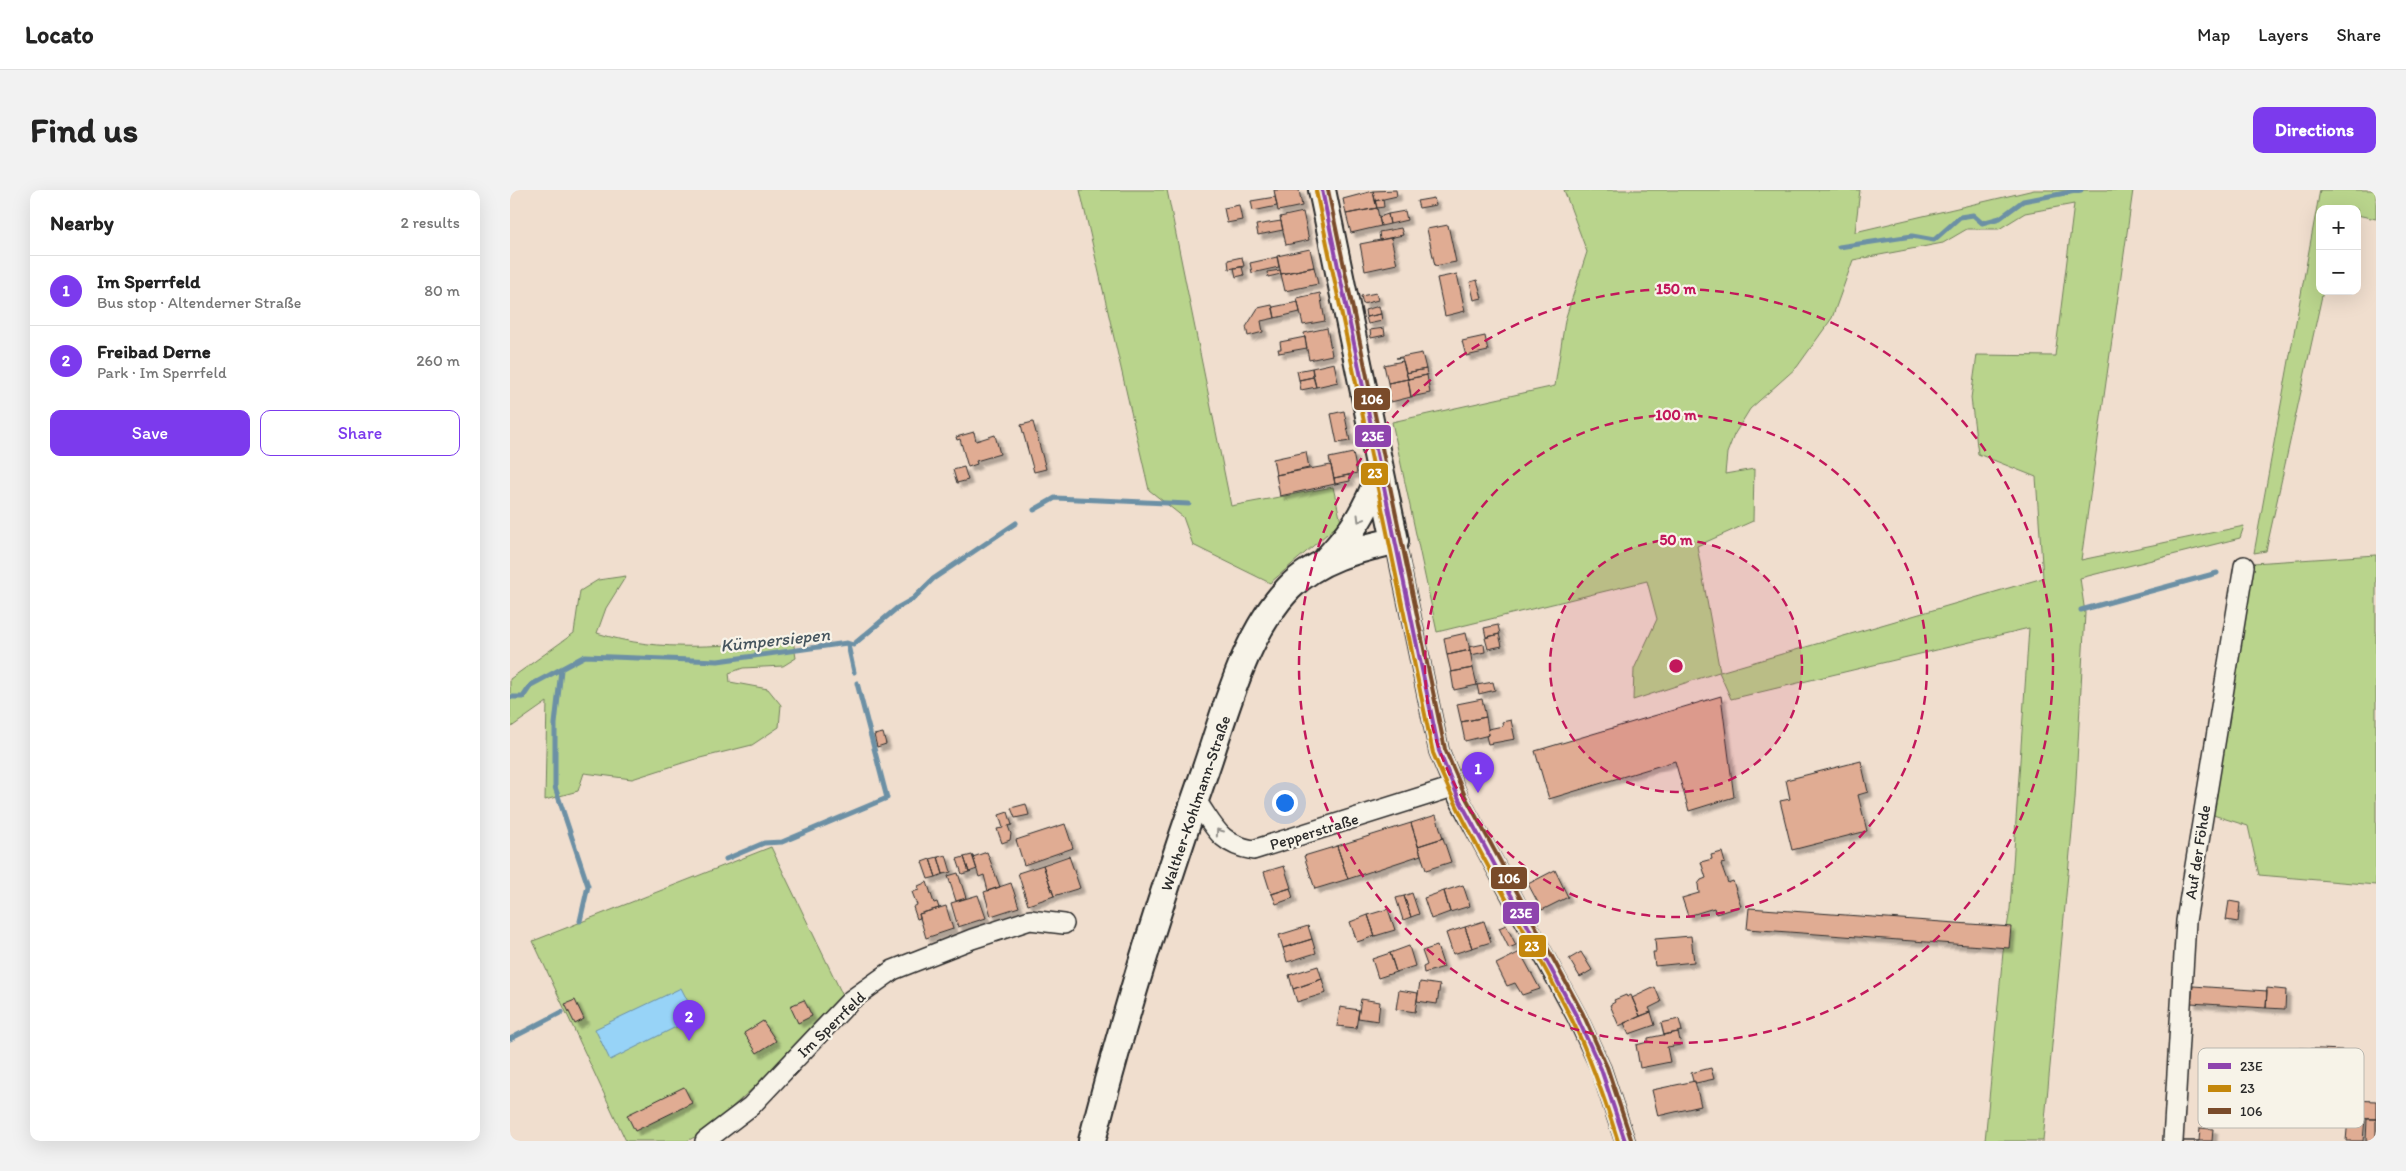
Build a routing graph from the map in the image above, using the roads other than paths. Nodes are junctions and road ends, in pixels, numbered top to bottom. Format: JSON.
{"nodes":[{"id":1,"x":1322,"y":190,"type":"edge"},
{"id":2,"x":1380,"y":474,"type":"junction"},
{"id":3,"x":1395,"y":541,"type":"junction"},
{"id":4,"x":1325,"y":562,"type":"junction"},
{"id":5,"x":2244,"y":566,"type":"dead end"},
{"id":6,"x":1453,"y":787,"type":"junction"},
{"id":7,"x":1195,"y":799,"type":"junction"},
{"id":8,"x":1064,"y":924,"type":"dead end"},
{"id":9,"x":706,"y":1141,"type":"edge"},
{"id":10,"x":1092,"y":1141,"type":"edge"},
{"id":11,"x":1625,"y":1141,"type":"edge"},
{"id":12,"x":2173,"y":1141,"type":"edge"}],
"edges":[{"from":1,"to":2,"type":"main road"},
{"from":2,"to":3,"type":"main road"},
{"from":2,"to":4,"type":"main road","one_way":true},
{"from":3,"to":4,"type":"main road","name":"Walther-Kohlmann-Straße"},
{"from":3,"to":6,"type":"street"},
{"from":4,"to":7,"type":"main road","name":"Walther-Kohlmann-Straße"},
{"from":5,"to":12,"type":"street","name":"Auf der Föhde"},
{"from":6,"to":7,"type":"street","name":"Pepperstraße","one_way":true},
{"from":6,"to":11,"type":"street"},
{"from":7,"to":10,"type":"main road","name":"Walther-Kohlmann-Straße"},
{"from":8,"to":9,"type":"street","name":"Im Sperrfeld"}]}
